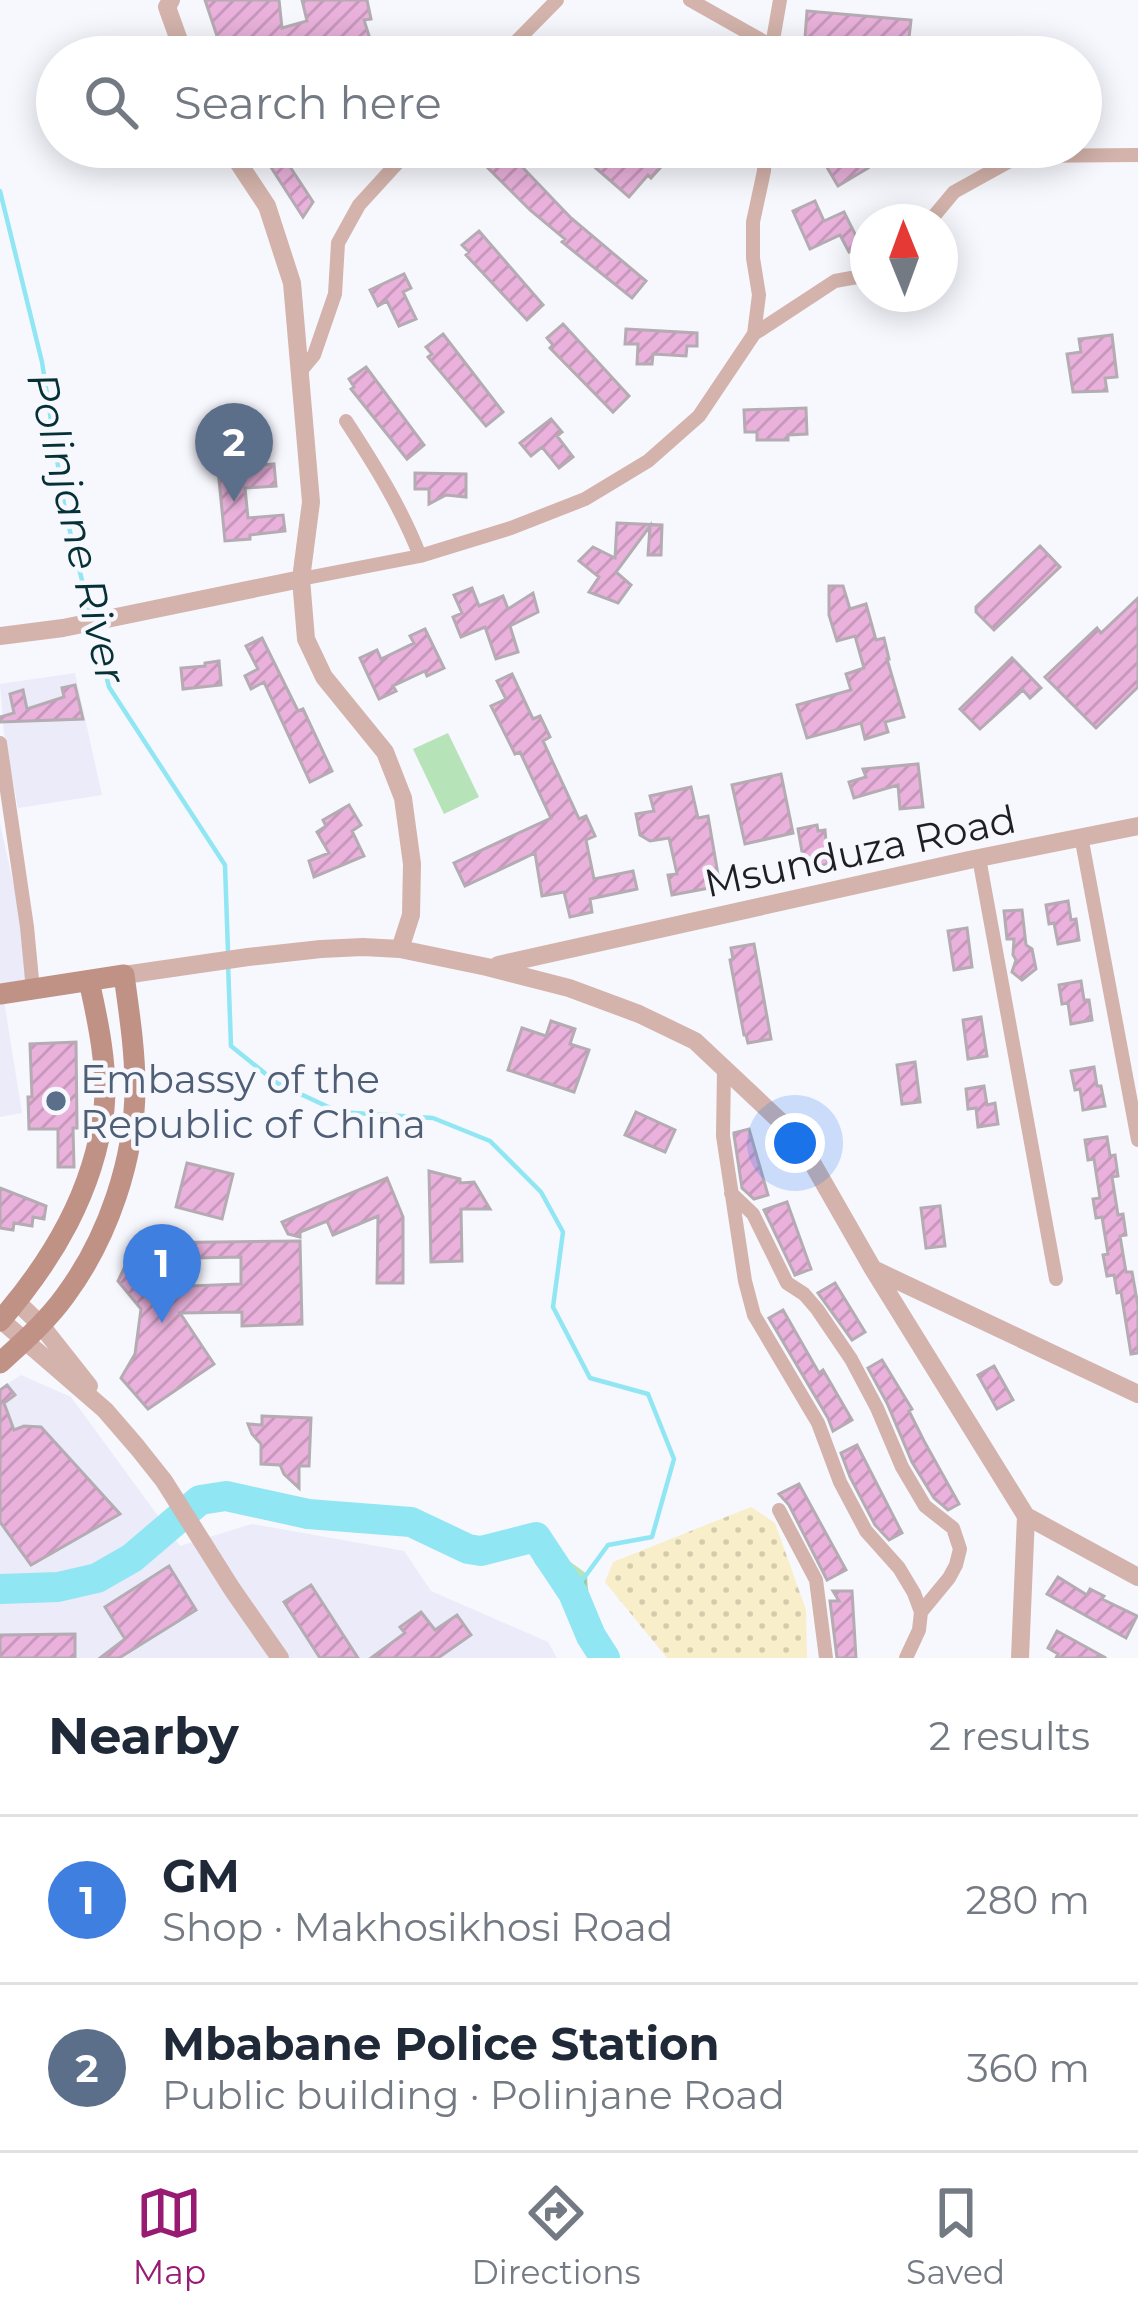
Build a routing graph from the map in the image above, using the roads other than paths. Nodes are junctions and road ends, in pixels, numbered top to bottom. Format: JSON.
{"nodes":[{"id":1,"x":690,"y":0,"type":"edge"},
{"id":2,"x":780,"y":0,"type":"edge"},
{"id":3,"x":168,"y":2,"type":"edge"},
{"id":4,"x":548,"y":3,"type":"edge"},
{"id":5,"x":179,"y":36,"type":"edge"},
{"id":6,"x":519,"y":36,"type":"edge"},
{"id":7,"x":746,"y":36,"type":"edge"},
{"id":8,"x":773,"y":36,"type":"edge"},
{"id":9,"x":1102,"y":155,"type":"edge"},
{"id":10,"x":1138,"y":155,"type":"edge"},
{"id":11,"x":242,"y":168,"type":"edge"},
{"id":12,"x":393,"y":168,"type":"edge"},
{"id":13,"x":764,"y":168,"type":"edge"},
{"id":14,"x":997,"y":168,"type":"edge"},
{"id":15,"x":944,"y":204,"type":"edge"},
{"id":16,"x":850,"y":278,"type":"edge"},
{"id":17,"x":754,"y":334,"type":"junction"},
{"id":18,"x":299,"y":373,"type":"junction"},
{"id":19,"x":346,"y":421,"type":"dead end"},
{"id":20,"x":420,"y":556,"type":"junction"},
{"id":21,"x":301,"y":579,"type":"junction"},
{"id":22,"x":0,"y":636,"type":"edge"},
{"id":23,"x":0,"y":742,"type":"edge"},
{"id":24,"x":1138,"y":826,"type":"edge"},
{"id":25,"x":1081,"y":836,"type":"junction"},
{"id":26,"x":979,"y":858,"type":"junction"},
{"id":27,"x":597,"y":944,"type":"junction"},
{"id":28,"x":400,"y":949,"type":"junction"},
{"id":29,"x":487,"y":967,"type":"junction"},
{"id":30,"x":124,"y":975,"type":"junction"},
{"id":31,"x":89,"y":981,"type":"junction"},
{"id":32,"x":569,"y":988,"type":"junction"},
{"id":33,"x":34,"y":990,"type":"junction"},
{"id":34,"x":0,"y":994,"type":"edge"},
{"id":35,"x":724,"y":1068,"type":"junction"},
{"id":36,"x":1138,"y":1140,"type":"edge"},
{"id":37,"x":730,"y":1192,"type":"junction"},
{"id":38,"x":873,"y":1269,"type":"junction"},
{"id":39,"x":1056,"y":1280,"type":"dead end"},
{"id":40,"x":17,"y":1302,"type":"junction"},
{"id":41,"x":1,"y":1320,"type":"edge"},
{"id":42,"x":32,"y":1332,"type":"junction"},
{"id":43,"x":0,"y":1363,"type":"edge"},
{"id":44,"x":1138,"y":1394,"type":"edge"},
{"id":45,"x":778,"y":1510,"type":"dead end"},
{"id":46,"x":1026,"y":1516,"type":"junction"},
{"id":47,"x":1138,"y":1576,"type":"edge"},
{"id":48,"x":921,"y":1612,"type":"junction"},
{"id":49,"x":280,"y":1658,"type":"edge"},
{"id":50,"x":826,"y":1658,"type":"edge"},
{"id":51,"x":906,"y":1658,"type":"edge"},
{"id":52,"x":1020,"y":1658,"type":"edge"}],
"edges":[{"from":1,"to":7,"type":"street"},
{"from":2,"to":8,"type":"street"},
{"from":3,"to":5,"type":"street"},
{"from":4,"to":6,"type":"street"},
{"from":9,"to":10,"type":"street"},
{"from":11,"to":18,"type":"street"},
{"from":12,"to":18,"type":"street"},
{"from":13,"to":17,"type":"street"},
{"from":14,"to":15,"type":"street"},
{"from":16,"to":17,"type":"street"},
{"from":17,"to":20,"type":"street"},
{"from":18,"to":21,"type":"street"},
{"from":19,"to":20,"type":"street"},
{"from":20,"to":21,"type":"street"},
{"from":21,"to":22,"type":"street"},
{"from":21,"to":28,"type":"street"},
{"from":23,"to":33,"type":"street"},
{"from":24,"to":25,"type":"street","name":"Msunduza Road"},
{"from":25,"to":26,"type":"street","name":"Msunduza Road"},
{"from":25,"to":36,"type":"street"},
{"from":26,"to":27,"type":"street","name":"Msunduza Road"},
{"from":26,"to":39,"type":"street"},
{"from":27,"to":29,"type":"street","name":"Msunduza Road"},
{"from":27,"to":32,"type":"street"},
{"from":28,"to":29,"type":"street"},
{"from":28,"to":30,"type":"street"},
{"from":29,"to":32,"type":"street"},
{"from":30,"to":31,"type":"main road"},
{"from":30,"to":42,"type":"main road"},
{"from":31,"to":33,"type":"main road"},
{"from":31,"to":40,"type":"main road"},
{"from":32,"to":35,"type":"street"},
{"from":33,"to":34,"type":"main road"},
{"from":35,"to":37,"type":"street"},
{"from":35,"to":38,"type":"street"},
{"from":37,"to":48,"type":"street"},
{"from":37,"to":48,"type":"street"},
{"from":38,"to":44,"type":"street"},
{"from":38,"to":46,"type":"street"},
{"from":40,"to":41,"type":"main road"},
{"from":40,"to":42,"type":"street"},
{"from":41,"to":42,"type":"street"},
{"from":42,"to":43,"type":"main road"},
{"from":42,"to":49,"type":"street"},
{"from":45,"to":50,"type":"street"},
{"from":46,"to":47,"type":"street"},
{"from":46,"to":52,"type":"street"},
{"from":48,"to":51,"type":"street"}]}
